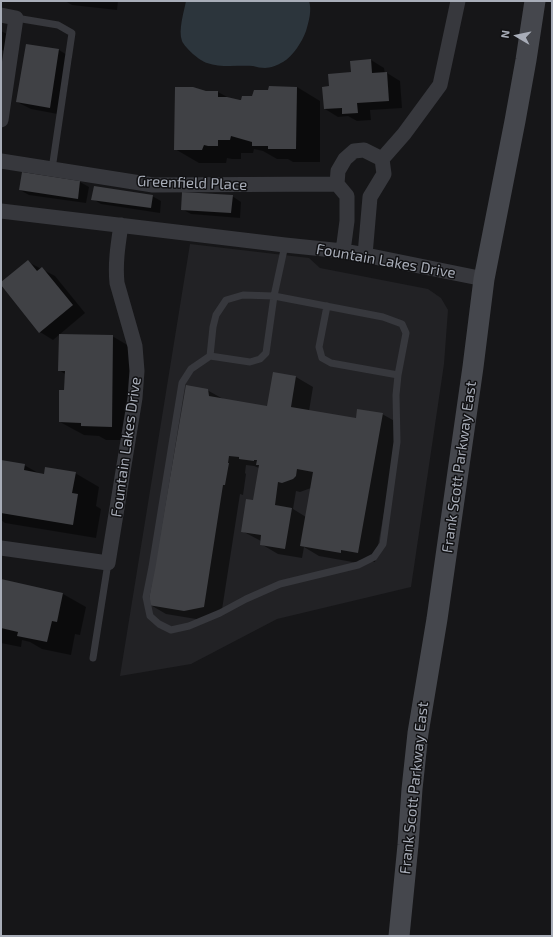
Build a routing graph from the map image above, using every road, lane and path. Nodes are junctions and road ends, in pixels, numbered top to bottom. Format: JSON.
{"nodes":[{"id":1,"x":458,"y":1,"type":"edge"},
{"id":2,"x":534,"y":1,"type":"edge"},
{"id":3,"x":1,"y":15,"type":"edge"},
{"id":4,"x":16,"y":18,"type":"junction"},
{"id":5,"x":1,"y":120,"type":"edge"},
{"id":6,"x":382,"y":159,"type":"junction"},
{"id":7,"x":1,"y":160,"type":"edge"},
{"id":8,"x":52,"y":169,"type":"junction"},
{"id":9,"x":337,"y":184,"type":"junction"},
{"id":10,"x":1,"y":211,"type":"edge"},
{"id":11,"x":121,"y":225,"type":"junction"},
{"id":12,"x":285,"y":245,"type":"junction"},
{"id":13,"x":343,"y":251,"type":"junction"},
{"id":14,"x":366,"y":255,"type":"junction"},
{"id":15,"x":484,"y":279,"type":"junction"},
{"id":16,"x":274,"y":296,"type":"junction"},
{"id":17,"x":327,"y":306,"type":"junction"},
{"id":18,"x":210,"y":356,"type":"junction"},
{"id":19,"x":398,"y":375,"type":"junction"},
{"id":20,"x":1,"y":548,"type":"edge"},
{"id":21,"x":108,"y":563,"type":"junction"},
{"id":22,"x":93,"y":658,"type":"dead end"},
{"id":23,"x":399,"y":936,"type":"edge"}],
"edges":[{"from":1,"to":6,"type":"street"},
{"from":2,"to":15,"type":"main road","name":"Frank Scott Parkway East"},
{"from":3,"to":4,"type":"street"},
{"from":4,"to":5,"type":"street"},
{"from":4,"to":8,"type":"lane"},
{"from":6,"to":9,"type":"street"},
{"from":6,"to":14,"type":"street"},
{"from":7,"to":8,"type":"street","name":"Greenfield Place"},
{"from":8,"to":9,"type":"street","name":"Greenfield Place"},
{"from":9,"to":13,"type":"street"},
{"from":10,"to":11,"type":"street","name":"Fountain Lakes Drive"},
{"from":11,"to":12,"type":"street","name":"Fountain Lakes Drive"},
{"from":11,"to":21,"type":"street","name":"Fountain Lakes Drive"},
{"from":12,"to":13,"type":"street","name":"Fountain Lakes Drive"},
{"from":12,"to":16,"type":"lane"},
{"from":13,"to":14,"type":"street","name":"Fountain Lakes Drive"},
{"from":14,"to":15,"type":"street","name":"Fountain Lakes Drive"},
{"from":15,"to":23,"type":"main road","name":"Frank Scott Parkway East"},
{"from":16,"to":17,"type":"lane"},
{"from":16,"to":18,"type":"lane"},
{"from":16,"to":18,"type":"lane"},
{"from":17,"to":19,"type":"lane"},
{"from":17,"to":19,"type":"lane"},
{"from":18,"to":19,"type":"lane"},
{"from":20,"to":21,"type":"street"},
{"from":21,"to":22,"type":"lane"}]}
